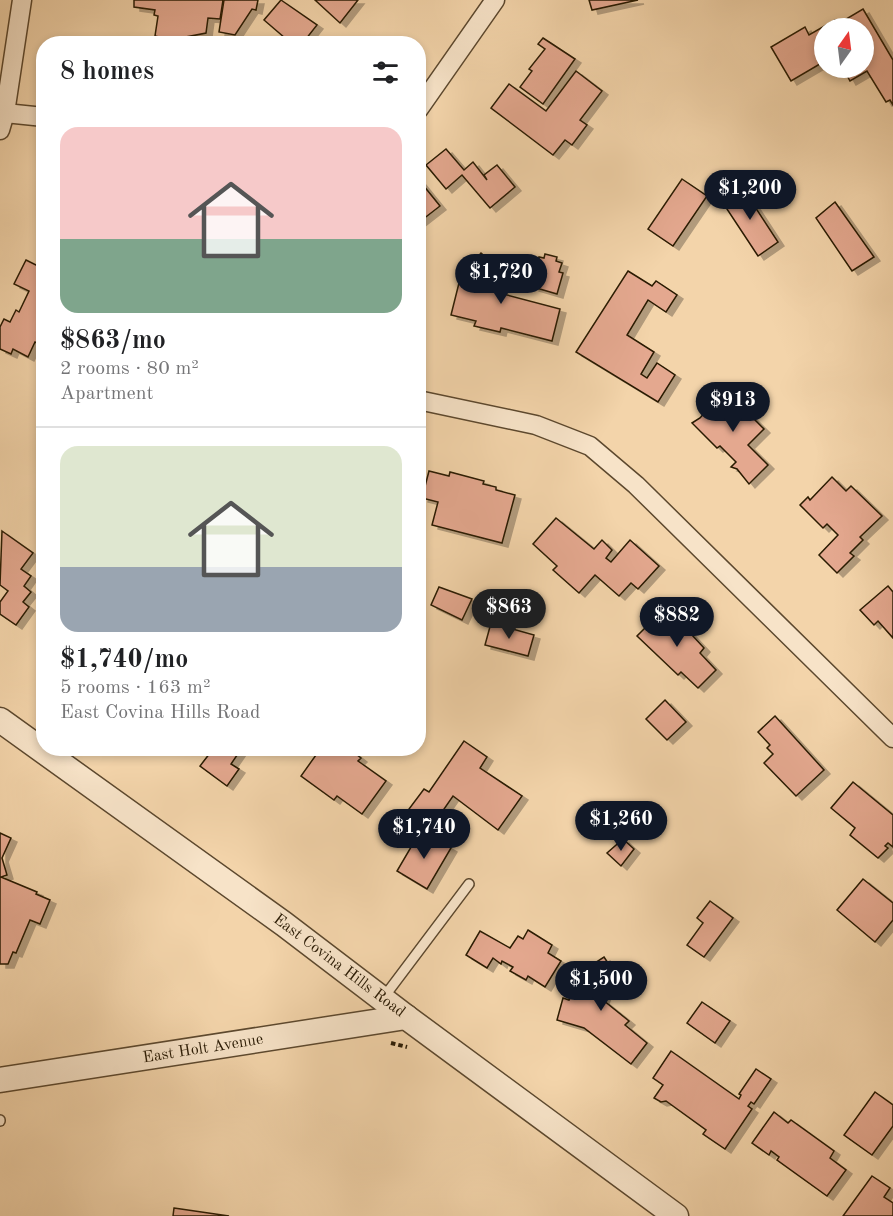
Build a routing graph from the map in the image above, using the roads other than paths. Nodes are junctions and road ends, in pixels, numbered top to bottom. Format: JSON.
{"nodes":[{"id":1,"x":22,"y":0,"type":"edge"},
{"id":2,"x":495,"y":0,"type":"edge"},
{"id":3,"x":426,"y":99,"type":"edge"},
{"id":4,"x":36,"y":118,"type":"edge"},
{"id":5,"x":3,"y":121,"type":"edge"},
{"id":6,"x":426,"y":402,"type":"edge"},
{"id":7,"x":2,"y":723,"type":"edge"},
{"id":8,"x":893,"y":738,"type":"edge"},
{"id":9,"x":36,"y":747,"type":"edge"},
{"id":10,"x":48,"y":756,"type":"edge"},
{"id":11,"x":469,"y":884,"type":"dead end"},
{"id":12,"x":382,"y":999,"type":"junction"},
{"id":13,"x":406,"y":1017,"type":"junction"},
{"id":14,"x":0,"y":1080,"type":"edge"},
{"id":15,"x":676,"y":1216,"type":"edge"}],
"edges":[{"from":1,"to":5,"type":"street"},
{"from":2,"to":3,"type":"street"},
{"from":4,"to":5,"type":"street"},
{"from":6,"to":8,"type":"street"},
{"from":7,"to":9,"type":"street","name":"East Covina Hills Road"},
{"from":10,"to":12,"type":"street","name":"East Covina Hills Road"},
{"from":11,"to":12,"type":"lane"},
{"from":12,"to":13,"type":"street","name":"East Covina Hills Road"},
{"from":13,"to":14,"type":"street","name":"East Holt Avenue"},
{"from":13,"to":15,"type":"street","name":"East Covina Hills Road"}]}
